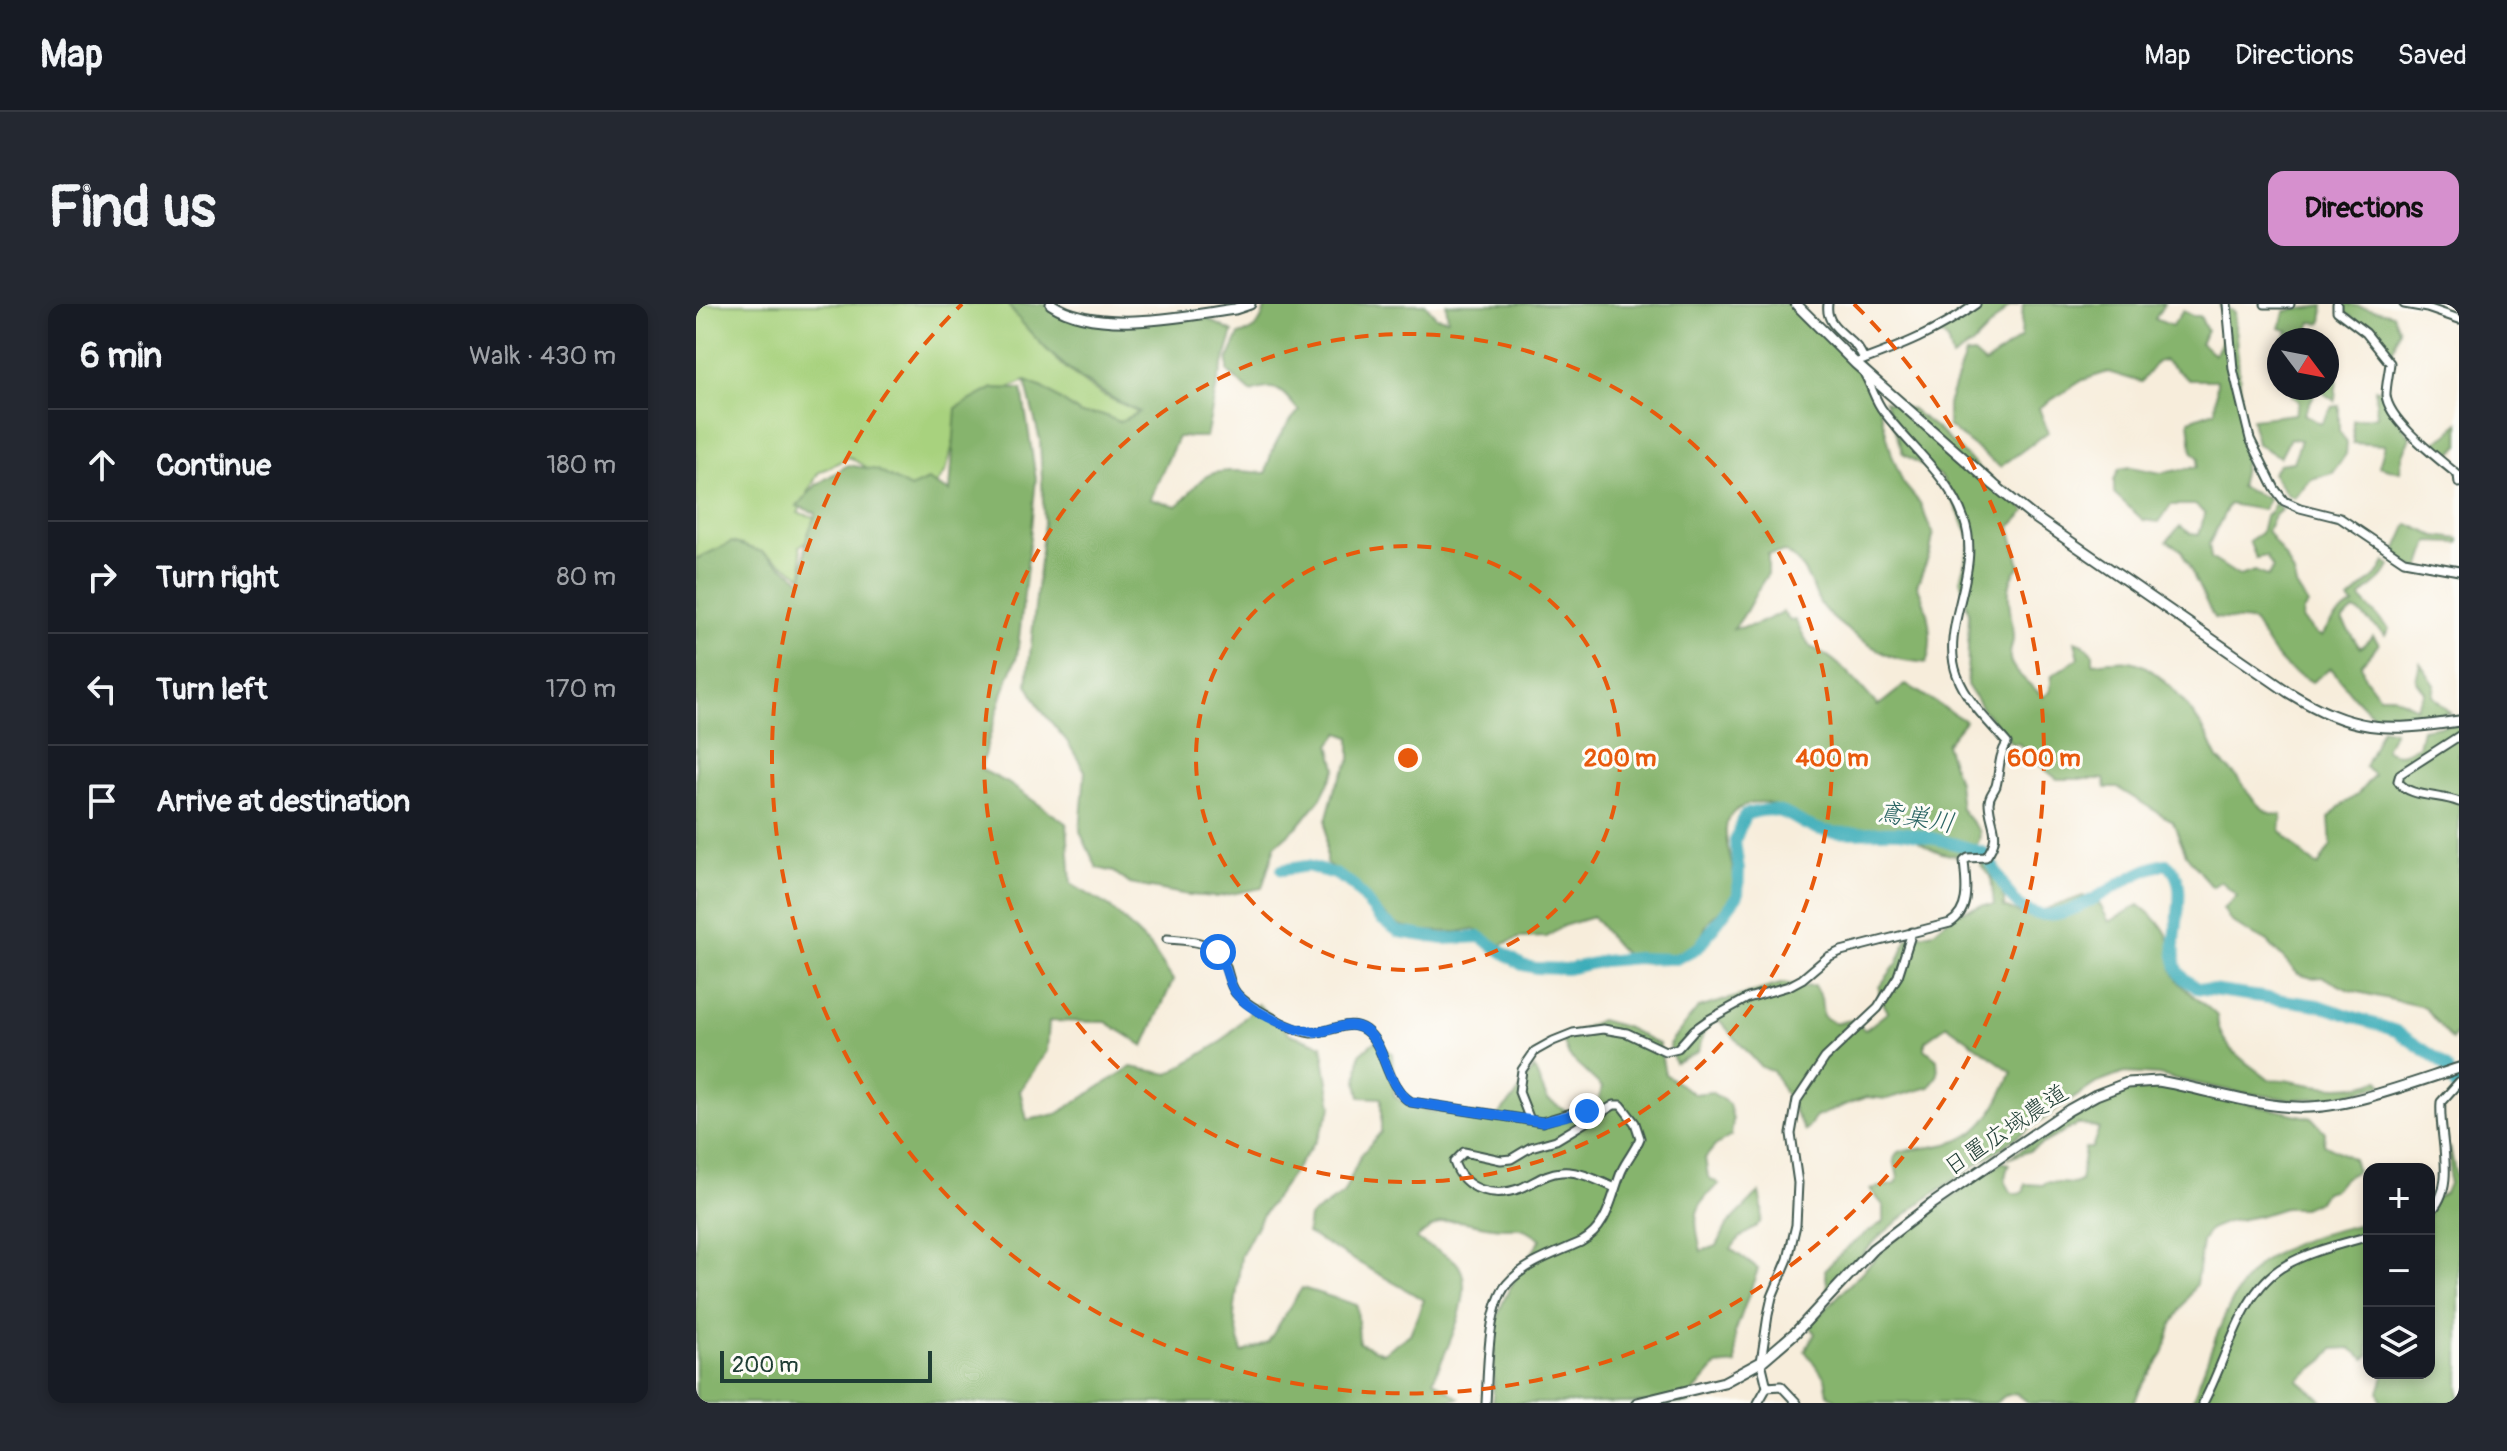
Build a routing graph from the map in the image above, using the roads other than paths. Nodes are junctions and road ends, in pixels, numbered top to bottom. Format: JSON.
{"nodes":[{"id":1,"x":1051,"y":304,"type":"edge"},
{"id":2,"x":1250,"y":304,"type":"edge"},
{"id":3,"x":1796,"y":304,"type":"edge"},
{"id":4,"x":1828,"y":304,"type":"edge"},
{"id":5,"x":1976,"y":304,"type":"edge"},
{"id":6,"x":2227,"y":304,"type":"edge"},
{"id":7,"x":2265,"y":304,"type":"edge"},
{"id":8,"x":2290,"y":304,"type":"edge"},
{"id":9,"x":2337,"y":304,"type":"edge"},
{"id":10,"x":2404,"y":304,"type":"edge"},
{"id":11,"x":2459,"y":319,"type":"edge"},
{"id":12,"x":1860,"y":361,"type":"junction"},
{"id":13,"x":2459,"y":483,"type":"edge"},
{"id":14,"x":2459,"y":571,"type":"edge"},
{"id":15,"x":2459,"y":721,"type":"edge"},
{"id":16,"x":2459,"y":736,"type":"edge"},
{"id":17,"x":2459,"y":802,"type":"edge"},
{"id":18,"x":1912,"y":932,"type":"junction"},
{"id":19,"x":1167,"y":939,"type":"dead end"},
{"id":20,"x":2456,"y":1068,"type":"edge"},
{"id":21,"x":2459,"y":1082,"type":"edge"},
{"id":22,"x":1600,"y":1115,"type":"junction"},
{"id":23,"x":1530,"y":1120,"type":"junction"},
{"id":24,"x":1615,"y":1188,"type":"junction"},
{"id":25,"x":2435,"y":1204,"type":"edge"},
{"id":26,"x":2363,"y":1238,"type":"edge"},
{"id":27,"x":1761,"y":1362,"type":"junction"},
{"id":28,"x":1767,"y":1387,"type":"junction"},
{"id":29,"x":1486,"y":1403,"type":"edge"},
{"id":30,"x":1637,"y":1403,"type":"edge"},
{"id":31,"x":1758,"y":1403,"type":"edge"},
{"id":32,"x":1797,"y":1403,"type":"edge"},
{"id":33,"x":2203,"y":1403,"type":"edge"}],
"edges":[{"from":1,"to":2,"type":"street"},
{"from":3,"to":12,"type":"street"},
{"from":4,"to":12,"type":"street"},
{"from":5,"to":12,"type":"street"},
{"from":6,"to":14,"type":"street"},
{"from":7,"to":8,"type":"street"},
{"from":9,"to":13,"type":"street"},
{"from":10,"to":11,"type":"street"},
{"from":12,"to":15,"type":"street"},
{"from":12,"to":18,"type":"street"},
{"from":16,"to":17,"type":"street"},
{"from":18,"to":23,"type":"street"},
{"from":18,"to":27,"type":"street"},
{"from":19,"to":23,"type":"street"},
{"from":20,"to":27,"type":"street","name":"日置広域農道"},
{"from":21,"to":25,"type":"street"},
{"from":22,"to":23,"type":"street"},
{"from":22,"to":24,"type":"street"},
{"from":22,"to":24,"type":"street"},
{"from":24,"to":29,"type":"street"},
{"from":26,"to":33,"type":"street"},
{"from":27,"to":28,"type":"street"},
{"from":27,"to":30,"type":"street","name":"日置広域農道"},
{"from":28,"to":31,"type":"street"},
{"from":28,"to":32,"type":"street"}]}
